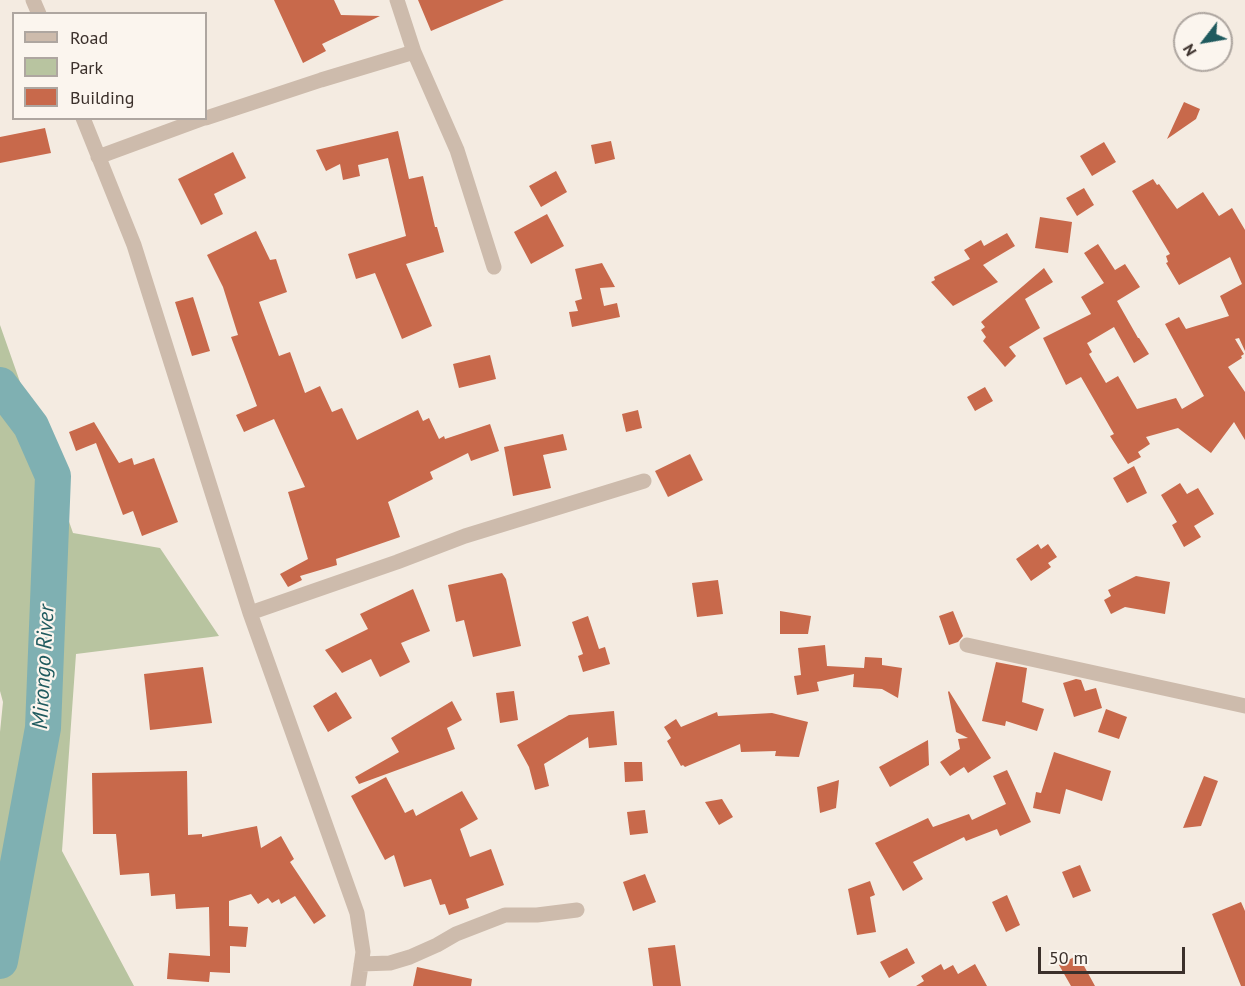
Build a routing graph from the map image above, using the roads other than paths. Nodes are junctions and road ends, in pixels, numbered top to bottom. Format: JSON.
{"nodes":[{"id":1,"x":397,"y":0,"type":"edge"},
{"id":2,"x":414,"y":52,"type":"junction"},
{"id":3,"x":207,"y":117,"type":"edge"},
{"id":4,"x":83,"y":120,"type":"edge"},
{"id":5,"x":200,"y":120,"type":"edge"},
{"id":6,"x":98,"y":157,"type":"junction"},
{"id":7,"x":495,"y":267,"type":"dead end"},
{"id":8,"x":645,"y":481,"type":"dead end"},
{"id":9,"x":250,"y":613,"type":"junction"},
{"id":10,"x":967,"y":645,"type":"dead end"},
{"id":11,"x":1245,"y":706,"type":"edge"},
{"id":12,"x":577,"y":910,"type":"dead end"},
{"id":13,"x":361,"y":964,"type":"junction"},
{"id":14,"x":358,"y":986,"type":"edge"}],
"edges":[{"from":1,"to":2,"type":"street"},
{"from":2,"to":3,"type":"street"},
{"from":2,"to":7,"type":"street"},
{"from":4,"to":6,"type":"street"},
{"from":5,"to":6,"type":"street"},
{"from":6,"to":9,"type":"street"},
{"from":8,"to":9,"type":"street"},
{"from":9,"to":13,"type":"street"},
{"from":10,"to":11,"type":"street"},
{"from":12,"to":13,"type":"street"},
{"from":13,"to":14,"type":"street"}]}
